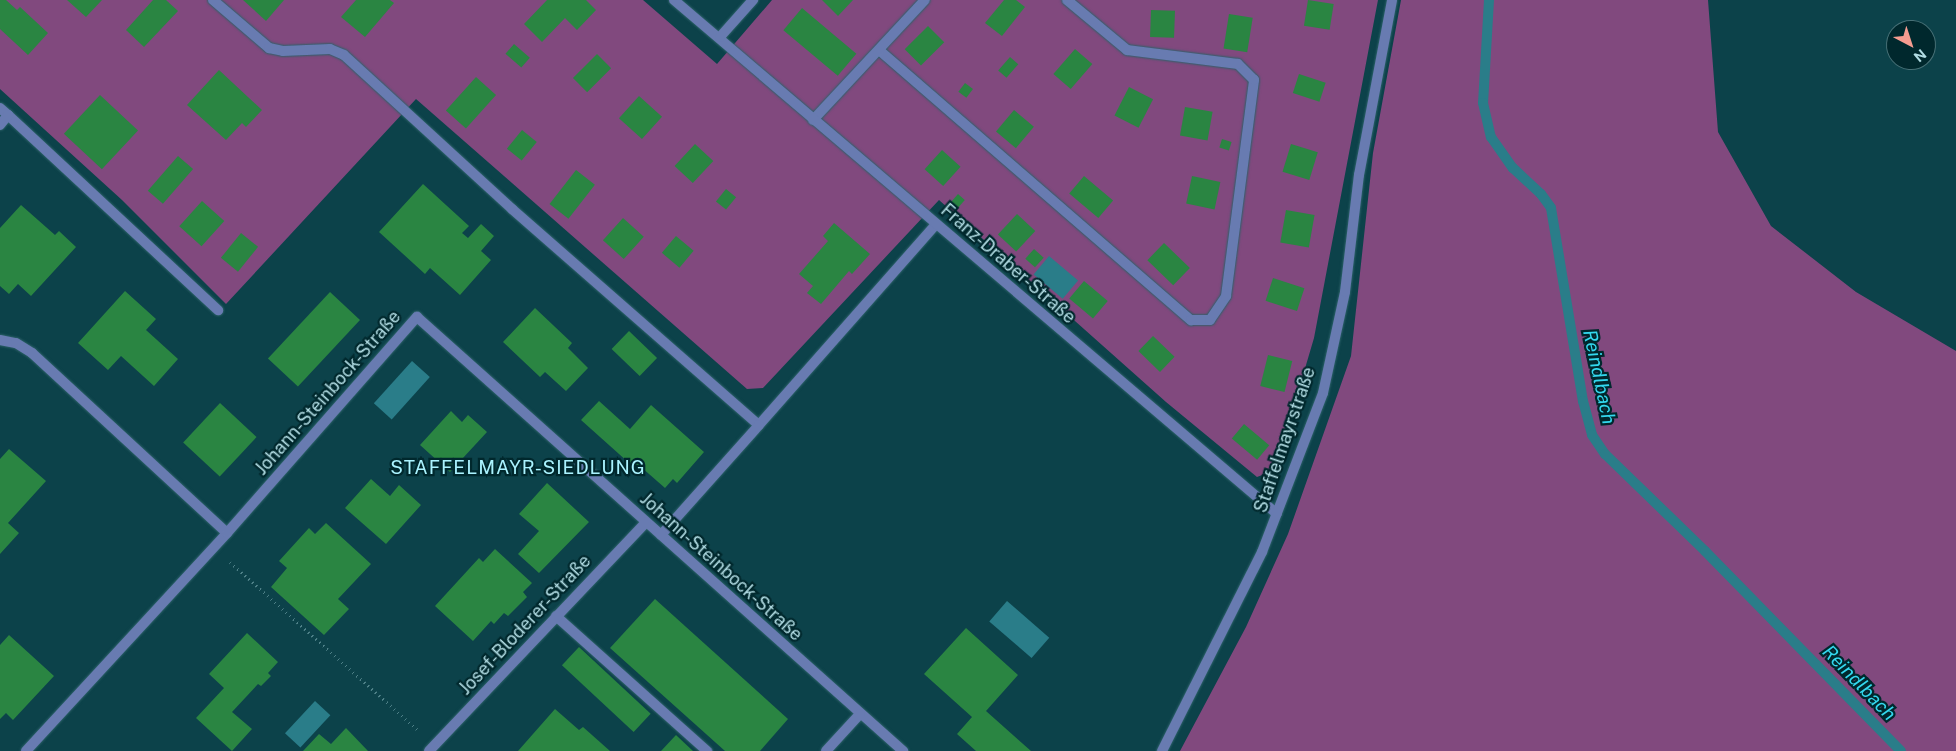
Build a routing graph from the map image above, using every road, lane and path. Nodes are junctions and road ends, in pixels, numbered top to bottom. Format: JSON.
{"nodes":[{"id":1,"x":213,"y":0,"type":"edge"},
{"id":2,"x":674,"y":0,"type":"edge"},
{"id":3,"x":754,"y":0,"type":"edge"},
{"id":4,"x":924,"y":0,"type":"edge"},
{"id":5,"x":1067,"y":0,"type":"edge"},
{"id":6,"x":1392,"y":0,"type":"edge"},
{"id":7,"x":720,"y":37,"type":"junction"},
{"id":8,"x":879,"y":50,"type":"junction"},
{"id":9,"x":0,"y":108,"type":"edge"},
{"id":10,"x":8,"y":115,"type":"junction"},
{"id":11,"x":813,"y":120,"type":"junction"},
{"id":12,"x":0,"y":125,"type":"edge"},
{"id":13,"x":936,"y":224,"type":"junction"},
{"id":14,"x":218,"y":310,"type":"dead end"},
{"id":15,"x":0,"y":340,"type":"edge"},
{"id":16,"x":760,"y":425,"type":"junction"},
{"id":17,"x":1277,"y":514,"type":"junction"},
{"id":18,"x":646,"y":522,"type":"junction"},
{"id":19,"x":227,"y":532,"type":"junction"},
{"id":20,"x":661,"y":535,"type":"junction"},
{"id":21,"x":213,"y":547,"type":"junction"},
{"id":22,"x":556,"y":616,"type":"junction"},
{"id":23,"x":860,"y":714,"type":"junction"},
{"id":24,"x":435,"y":749,"type":"edge"},
{"id":25,"x":26,"y":751,"type":"edge"},
{"id":26,"x":707,"y":751,"type":"edge"},
{"id":27,"x":826,"y":751,"type":"edge"},
{"id":28,"x":903,"y":751,"type":"edge"},
{"id":29,"x":1162,"y":751,"type":"edge"}],
"edges":[{"from":1,"to":16,"type":"street"},
{"from":2,"to":7,"type":"street","name":"Franz-Draber-Straße"},
{"from":3,"to":7,"type":"street"},
{"from":4,"to":8,"type":"street"},
{"from":5,"to":8,"type":"street"},
{"from":6,"to":17,"type":"street","name":"Staffelmayrstraße"},
{"from":7,"to":11,"type":"street","name":"Franz-Draber-Straße"},
{"from":8,"to":11,"type":"street"},
{"from":9,"to":10,"type":"street"},
{"from":10,"to":12,"type":"street"},
{"from":10,"to":14,"type":"street"},
{"from":11,"to":13,"type":"street","name":"Franz-Draber-Straße"},
{"from":13,"to":16,"type":"street"},
{"from":13,"to":17,"type":"street","name":"Franz-Draber-Straße"},
{"from":15,"to":19,"type":"street"},
{"from":16,"to":20,"type":"street"},
{"from":17,"to":29,"type":"street","name":"Staffelmayrstraße"},
{"from":18,"to":19,"type":"street","name":"Johann-Steinbock-Straße"},
{"from":18,"to":20,"type":"street","name":"Johann-Steinbock-Straße"},
{"from":18,"to":22,"type":"street","name":"Josef-Bloderer-Straße"},
{"from":19,"to":21,"type":"street","name":"Johann-Steinbock-Straße"},
{"from":20,"to":23,"type":"street","name":"Johann-Steinbock-Straße"},
{"from":21,"to":24,"type":"path"},
{"from":21,"to":25,"type":"street","name":"Johann-Steinbock-Straße"},
{"from":22,"to":24,"type":"street","name":"Josef-Bloderer-Straße"},
{"from":22,"to":26,"type":"street"},
{"from":23,"to":27,"type":"street"},
{"from":23,"to":28,"type":"street","name":"Johann-Steinbock-Straße"}]}
